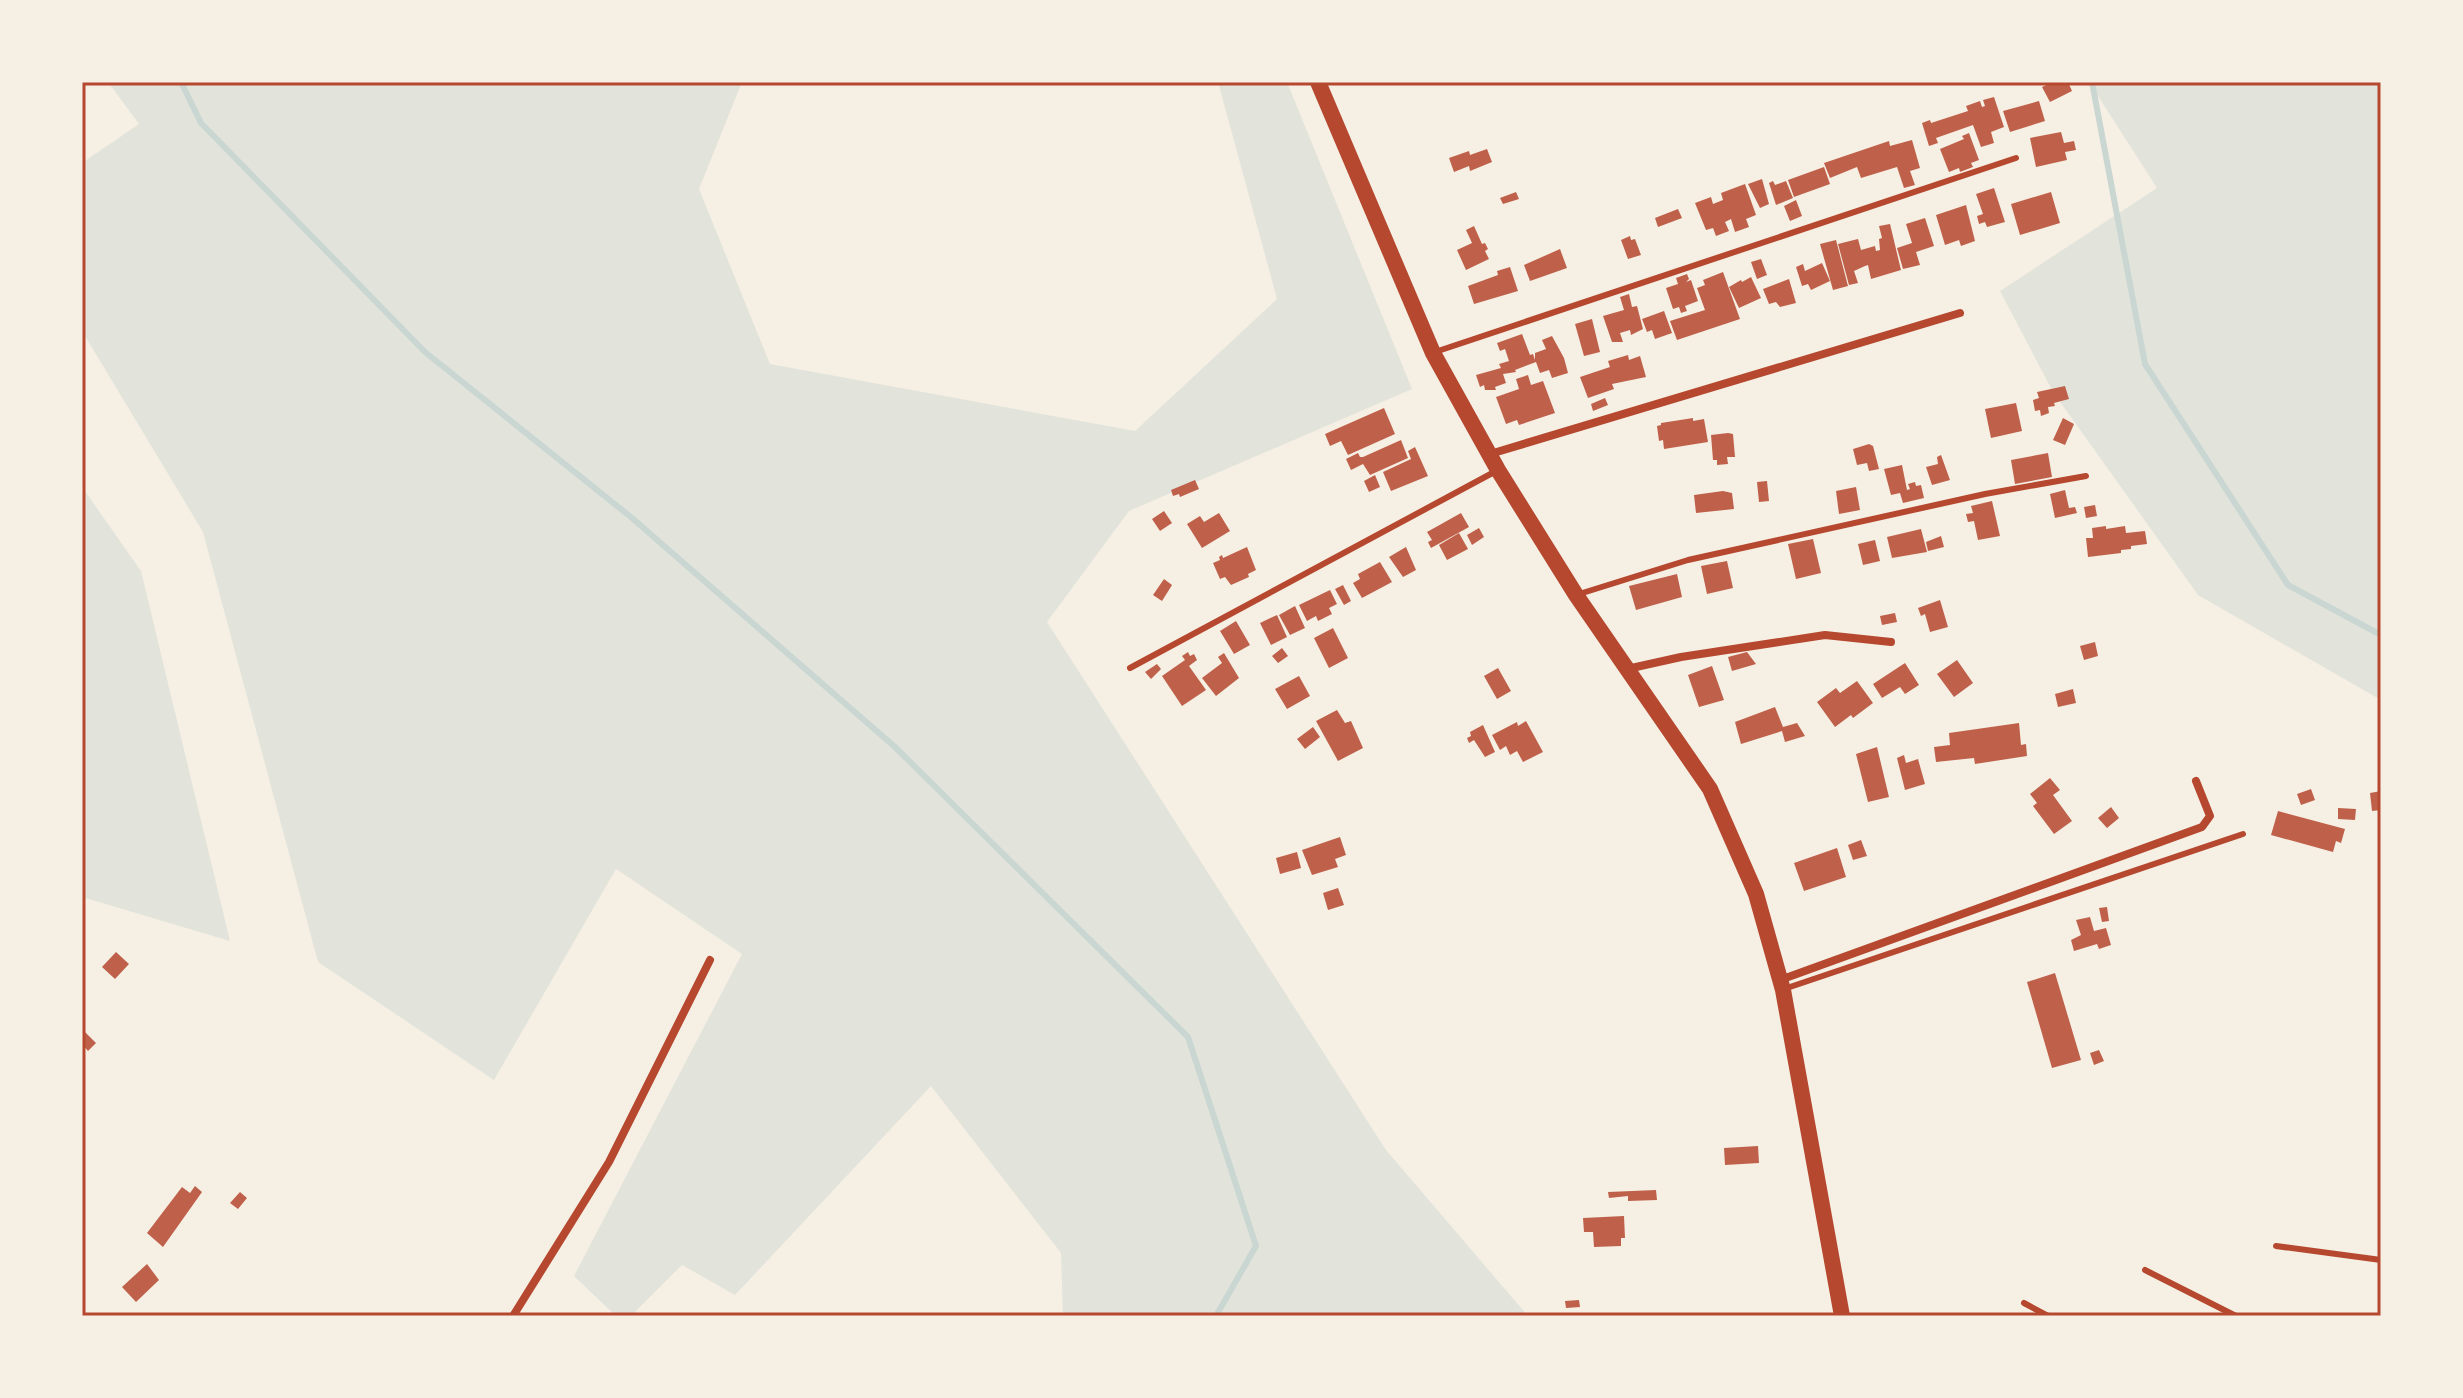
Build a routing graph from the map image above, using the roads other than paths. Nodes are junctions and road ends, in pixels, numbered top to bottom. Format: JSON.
{"nodes":[{"id":1,"x":1318,"y":82,"type":"edge"},
{"id":2,"x":2016,"y":158,"type":"dead end"},
{"id":3,"x":1960,"y":313,"type":"dead end"},
{"id":4,"x":1433,"y":353,"type":"junction"},
{"id":5,"x":1489,"y":455,"type":"junction"},
{"id":6,"x":1498,"y":470,"type":"junction"},
{"id":7,"x":2086,"y":476,"type":"dead end"},
{"id":8,"x":1576,"y":595,"type":"junction"},
{"id":9,"x":1891,"y":642,"type":"dead end"},
{"id":10,"x":1130,"y":668,"type":"dead end"},
{"id":11,"x":1627,"y":669,"type":"junction"},
{"id":12,"x":2196,"y":781,"type":"dead end"},
{"id":13,"x":2243,"y":834,"type":"dead end"},
{"id":14,"x":710,"y":960,"type":"dead end"},
{"id":15,"x":1781,"y":985,"type":"junction"},
{"id":16,"x":2276,"y":1246,"type":"dead end"},
{"id":17,"x":2381,"y":1260,"type":"edge"},
{"id":18,"x":2145,"y":1270,"type":"dead end"},
{"id":19,"x":2024,"y":1303,"type":"dead end"},
{"id":20,"x":513,"y":1316,"type":"edge"},
{"id":21,"x":1842,"y":1316,"type":"edge"},
{"id":22,"x":2048,"y":1316,"type":"edge"},
{"id":23,"x":2236,"y":1316,"type":"edge"}],
"edges":[{"from":1,"to":4,"type":"main road"},
{"from":2,"to":4,"type":"lane"},
{"from":3,"to":5,"type":"street"},
{"from":4,"to":5,"type":"main road"},
{"from":5,"to":6,"type":"main road"},
{"from":6,"to":8,"type":"main road"},
{"from":6,"to":10,"type":"lane"},
{"from":7,"to":8,"type":"lane"},
{"from":8,"to":11,"type":"main road"},
{"from":9,"to":11,"type":"street"},
{"from":11,"to":15,"type":"main road"},
{"from":12,"to":15,"type":"street"},
{"from":13,"to":15,"type":"lane"},
{"from":14,"to":20,"type":"street"},
{"from":15,"to":21,"type":"main road"},
{"from":16,"to":17,"type":"lane"},
{"from":18,"to":23,"type":"lane"},
{"from":19,"to":22,"type":"lane"}]}
